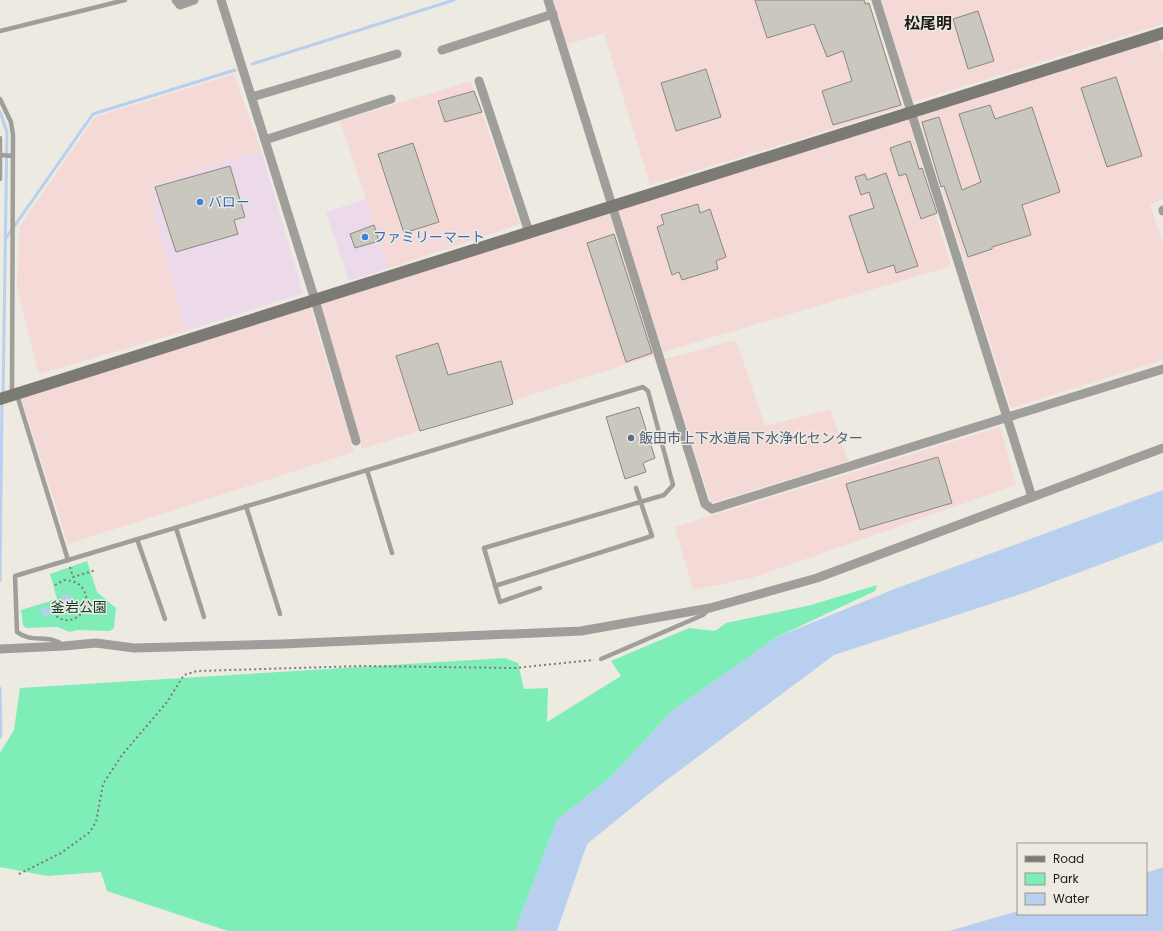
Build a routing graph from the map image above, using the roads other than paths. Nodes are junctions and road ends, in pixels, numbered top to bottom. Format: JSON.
{"nodes":[{"id":1,"x":125,"y":0,"type":"edge"},
{"id":2,"x":176,"y":0,"type":"edge"},
{"id":3,"x":194,"y":0,"type":"edge"},
{"id":4,"x":221,"y":0,"type":"edge"},
{"id":5,"x":548,"y":0,"type":"edge"},
{"id":6,"x":876,"y":0,"type":"edge"},
{"id":7,"x":553,"y":14,"type":"junction"},
{"id":8,"x":0,"y":31,"type":"edge"},
{"id":9,"x":1163,"y":33,"type":"edge"},
{"id":10,"x":442,"y":50,"type":"dead end"},
{"id":11,"x":397,"y":54,"type":"dead end"},
{"id":12,"x":480,"y":81,"type":"dead end"},
{"id":13,"x":252,"y":97,"type":"junction"},
{"id":14,"x":0,"y":99,"type":"edge"},
{"id":15,"x":391,"y":100,"type":"dead end"},
{"id":16,"x":911,"y":113,"type":"junction"},
{"id":17,"x":0,"y":138,"type":"edge"},
{"id":18,"x":265,"y":140,"type":"junction"},
{"id":19,"x":1,"y":155,"type":"edge"},
{"id":20,"x":13,"y":156,"type":"junction"},
{"id":21,"x":0,"y":179,"type":"edge"},
{"id":22,"x":612,"y":206,"type":"junction"},
{"id":23,"x":529,"y":232,"type":"junction"},
{"id":24,"x":315,"y":300,"type":"junction"},
{"id":25,"x":1163,"y":368,"type":"edge"},
{"id":26,"x":10,"y":396,"type":"edge"},
{"id":27,"x":1006,"y":418,"type":"junction"},
{"id":28,"x":356,"y":440,"type":"dead end"},
{"id":29,"x":1163,"y":448,"type":"edge"},
{"id":30,"x":367,"y":470,"type":"junction"},
{"id":31,"x":636,"y":488,"type":"dead end"},
{"id":32,"x":1032,"y":497,"type":"junction"},
{"id":33,"x":640,"y":502,"type":"junction"},
{"id":34,"x":246,"y":506,"type":"junction"},
{"id":35,"x":176,"y":528,"type":"junction"},
{"id":36,"x":137,"y":539,"type":"junction"},
{"id":37,"x":392,"y":553,"type":"dead end"},
{"id":38,"x":68,"y":560,"type":"junction"},
{"id":39,"x":495,"y":586,"type":"junction"},
{"id":40,"x":540,"y":588,"type":"dead end"},
{"id":41,"x":710,"y":608,"type":"junction"},
{"id":42,"x":280,"y":614,"type":"dead end"},
{"id":43,"x":204,"y":616,"type":"dead end"},
{"id":44,"x":165,"y":619,"type":"dead end"},
{"id":45,"x":64,"y":646,"type":"junction"},
{"id":46,"x":0,"y":649,"type":"edge"},
{"id":47,"x":601,"y":659,"type":"road end"}],
"edges":[{"from":1,"to":8,"type":"lane"},
{"from":2,"to":3,"type":"street"},
{"from":4,"to":13,"type":"street"},
{"from":5,"to":7,"type":"street"},
{"from":6,"to":16,"type":"street"},
{"from":7,"to":10,"type":"street"},
{"from":7,"to":22,"type":"street"},
{"from":9,"to":16,"type":"street"},
{"from":11,"to":13,"type":"street"},
{"from":12,"to":23,"type":"street"},
{"from":13,"to":18,"type":"street"},
{"from":14,"to":20,"type":"lane"},
{"from":15,"to":18,"type":"street"},
{"from":16,"to":22,"type":"street"},
{"from":16,"to":27,"type":"street"},
{"from":17,"to":19,"type":"lane"},
{"from":18,"to":24,"type":"street"},
{"from":19,"to":20,"type":"lane"},
{"from":19,"to":21,"type":"lane"},
{"from":20,"to":26,"type":"lane"},
{"from":22,"to":23,"type":"street"},
{"from":22,"to":27,"type":"street"},
{"from":23,"to":24,"type":"street"},
{"from":24,"to":26,"type":"street"},
{"from":24,"to":28,"type":"street"},
{"from":25,"to":27,"type":"street"},
{"from":26,"to":38,"type":"lane"},
{"from":27,"to":32,"type":"street"},
{"from":29,"to":32,"type":"street"},
{"from":30,"to":33,"type":"lane"},
{"from":30,"to":34,"type":"lane"},
{"from":30,"to":37,"type":"lane"},
{"from":31,"to":33,"type":"lane"},
{"from":32,"to":41,"type":"street"},
{"from":33,"to":39,"type":"lane"},
{"from":33,"to":39,"type":"lane"},
{"from":34,"to":35,"type":"lane"},
{"from":34,"to":42,"type":"lane"},
{"from":35,"to":36,"type":"lane"},
{"from":35,"to":43,"type":"lane"},
{"from":36,"to":38,"type":"lane"},
{"from":36,"to":44,"type":"lane"},
{"from":38,"to":45,"type":"lane"},
{"from":39,"to":40,"type":"lane"},
{"from":41,"to":45,"type":"street"},
{"from":41,"to":47,"type":"lane"},
{"from":45,"to":46,"type":"street"}]}
